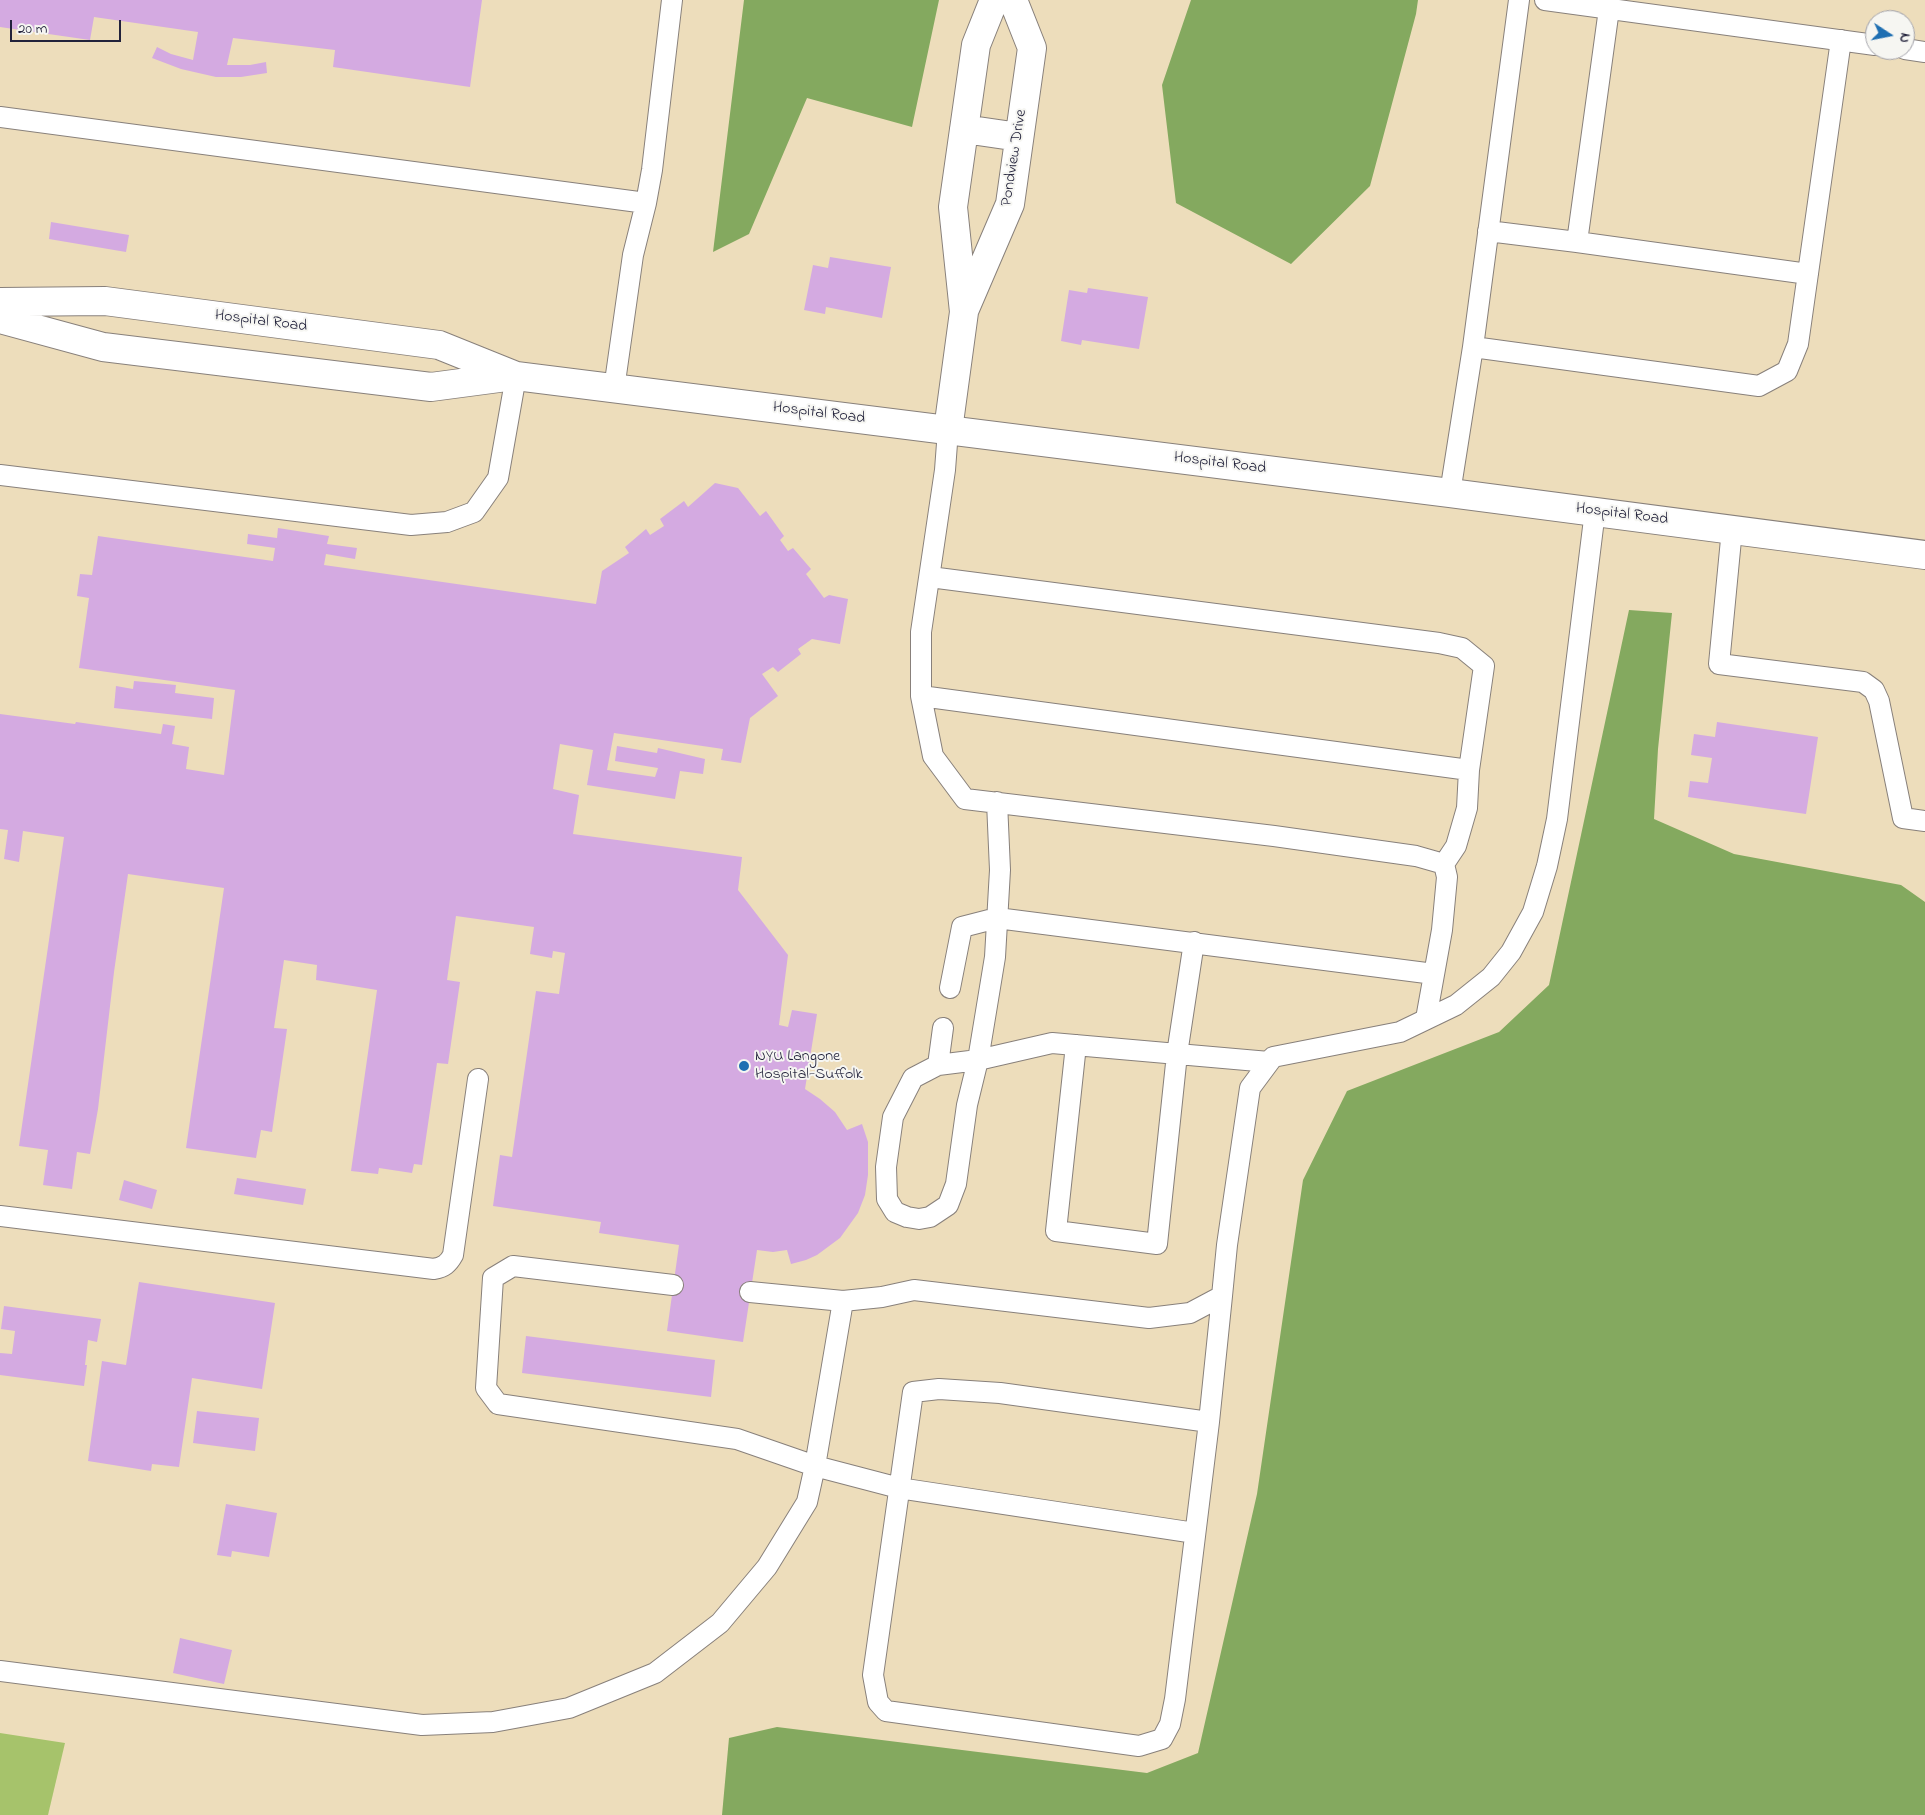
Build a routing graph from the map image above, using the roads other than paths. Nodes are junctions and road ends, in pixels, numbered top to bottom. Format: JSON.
{"nodes":[{"id":1,"x":672,"y":0,"type":"edge"},
{"id":2,"x":994,"y":0,"type":"edge"},
{"id":3,"x":1013,"y":0,"type":"edge"},
{"id":4,"x":1519,"y":0,"type":"edge"},
{"id":5,"x":1546,"y":0,"type":"edge"},
{"id":6,"x":1609,"y":9,"type":"junction"},
{"id":7,"x":1841,"y":40,"type":"junction"},
{"id":8,"x":1865,"y":44,"type":"edge"},
{"id":9,"x":0,"y":117,"type":"edge"},
{"id":10,"x":964,"y":129,"type":"junction"},
{"id":11,"x":1020,"y":137,"type":"junction"},
{"id":12,"x":646,"y":203,"type":"junction"},
{"id":13,"x":1488,"y":230,"type":"junction"},
{"id":14,"x":1577,"y":242,"type":"junction"},
{"id":15,"x":1808,"y":274,"type":"junction"},
{"id":16,"x":0,"y":302,"type":"edge"},
{"id":17,"x":964,"y":312,"type":"junction"},
{"id":18,"x":0,"y":319,"type":"edge"},
{"id":19,"x":1473,"y":348,"type":"junction"},
{"id":20,"x":516,"y":376,"type":"junction"},
{"id":21,"x":614,"y":389,"type":"junction"},
{"id":22,"x":948,"y":430,"type":"junction"},
{"id":23,"x":0,"y":475,"type":"edge"},
{"id":24,"x":1450,"y":492,"type":"junction"},
{"id":25,"x":1595,"y":511,"type":"junction"},
{"id":26,"x":1732,"y":529,"type":"junction"},
{"id":27,"x":1925,"y":555,"type":"edge"},
{"id":28,"x":930,"y":576,"type":"junction"},
{"id":29,"x":921,"y":696,"type":"junction"},
{"id":30,"x":1469,"y":770,"type":"junction"},
{"id":31,"x":997,"y":802,"type":"junction"},
{"id":32,"x":1925,"y":821,"type":"edge"},
{"id":33,"x":1444,"y":864,"type":"junction"},
{"id":34,"x":997,"y":918,"type":"junction"},
{"id":35,"x":1194,"y":942,"type":"junction"},
{"id":36,"x":1434,"y":974,"type":"junction"},
{"id":37,"x":950,"y":988,"type":"dead end"},
{"id":38,"x":1426,"y":1019,"type":"junction"},
{"id":39,"x":943,"y":1028,"type":"dead end"},
{"id":40,"x":1076,"y":1045,"type":"junction"},
{"id":41,"x":1177,"y":1054,"type":"junction"},
{"id":42,"x":978,"y":1060,"type":"junction"},
{"id":43,"x":1269,"y":1062,"type":"junction"},
{"id":44,"x":938,"y":1065,"type":"junction"},
{"id":45,"x":478,"y":1079,"type":"dead end"},
{"id":46,"x":0,"y":1216,"type":"edge"},
{"id":47,"x":674,"y":1285,"type":"dead end"},
{"id":48,"x":750,"y":1292,"type":"dead end"},
{"id":49,"x":1222,"y":1296,"type":"junction"},
{"id":50,"x":843,"y":1301,"type":"junction"},
{"id":51,"x":1209,"y":1422,"type":"junction"},
{"id":52,"x":815,"y":1466,"type":"junction"},
{"id":53,"x":899,"y":1488,"type":"junction"},
{"id":54,"x":1195,"y":1533,"type":"junction"},
{"id":55,"x":0,"y":1671,"type":"edge"}],
"edges":[{"from":1,"to":12,"type":"lane"},
{"from":2,"to":10,"type":"street","name":"Pondview Drive"},
{"from":3,"to":11,"type":"street","name":"Pondview Drive"},
{"from":4,"to":13,"type":"lane"},
{"from":5,"to":6,"type":"lane"},
{"from":6,"to":7,"type":"lane"},
{"from":6,"to":14,"type":"lane"},
{"from":7,"to":8,"type":"lane"},
{"from":7,"to":15,"type":"lane"},
{"from":9,"to":12,"type":"lane"},
{"from":10,"to":11,"type":"street"},
{"from":10,"to":17,"type":"street","name":"Pondview Drive"},
{"from":11,"to":17,"type":"street","name":"Pondview Drive"},
{"from":12,"to":21,"type":"lane"},
{"from":13,"to":14,"type":"lane"},
{"from":13,"to":19,"type":"lane"},
{"from":14,"to":15,"type":"lane"},
{"from":15,"to":19,"type":"lane"},
{"from":16,"to":20,"type":"street","name":"Hospital Road"},
{"from":17,"to":22,"type":"street","name":"Pondview Drive"},
{"from":18,"to":20,"type":"street","name":"Hospital Road"},
{"from":19,"to":24,"type":"lane"},
{"from":20,"to":21,"type":"street","name":"Hospital Road"},
{"from":20,"to":23,"type":"lane"},
{"from":21,"to":22,"type":"street","name":"Hospital Road"},
{"from":22,"to":24,"type":"street","name":"Hospital Road"},
{"from":22,"to":28,"type":"lane"},
{"from":24,"to":25,"type":"street","name":"Hospital Road"},
{"from":25,"to":26,"type":"street","name":"Hospital Road"},
{"from":25,"to":38,"type":"lane"},
{"from":26,"to":27,"type":"street","name":"Hospital Road"},
{"from":26,"to":32,"type":"lane"},
{"from":28,"to":29,"type":"lane"},
{"from":28,"to":30,"type":"lane"},
{"from":29,"to":30,"type":"lane"},
{"from":29,"to":31,"type":"lane"},
{"from":30,"to":33,"type":"lane"},
{"from":31,"to":33,"type":"lane"},
{"from":31,"to":34,"type":"lane"},
{"from":33,"to":36,"type":"lane"},
{"from":34,"to":35,"type":"lane"},
{"from":34,"to":37,"type":"lane"},
{"from":34,"to":42,"type":"lane"},
{"from":35,"to":36,"type":"lane"},
{"from":35,"to":41,"type":"lane"},
{"from":36,"to":38,"type":"lane"},
{"from":38,"to":43,"type":"lane"},
{"from":39,"to":44,"type":"lane"},
{"from":40,"to":41,"type":"lane"},
{"from":40,"to":41,"type":"lane"},
{"from":40,"to":42,"type":"lane"},
{"from":41,"to":43,"type":"lane"},
{"from":42,"to":44,"type":"lane"},
{"from":42,"to":44,"type":"lane"},
{"from":43,"to":49,"type":"lane"},
{"from":45,"to":46,"type":"lane"},
{"from":47,"to":52,"type":"lane"},
{"from":48,"to":50,"type":"lane"},
{"from":49,"to":50,"type":"lane"},
{"from":49,"to":51,"type":"lane"},
{"from":50,"to":52,"type":"lane"},
{"from":51,"to":53,"type":"lane"},
{"from":51,"to":54,"type":"lane"},
{"from":52,"to":53,"type":"lane"},
{"from":52,"to":55,"type":"lane"},
{"from":53,"to":54,"type":"lane"},
{"from":53,"to":54,"type":"lane"}]}
